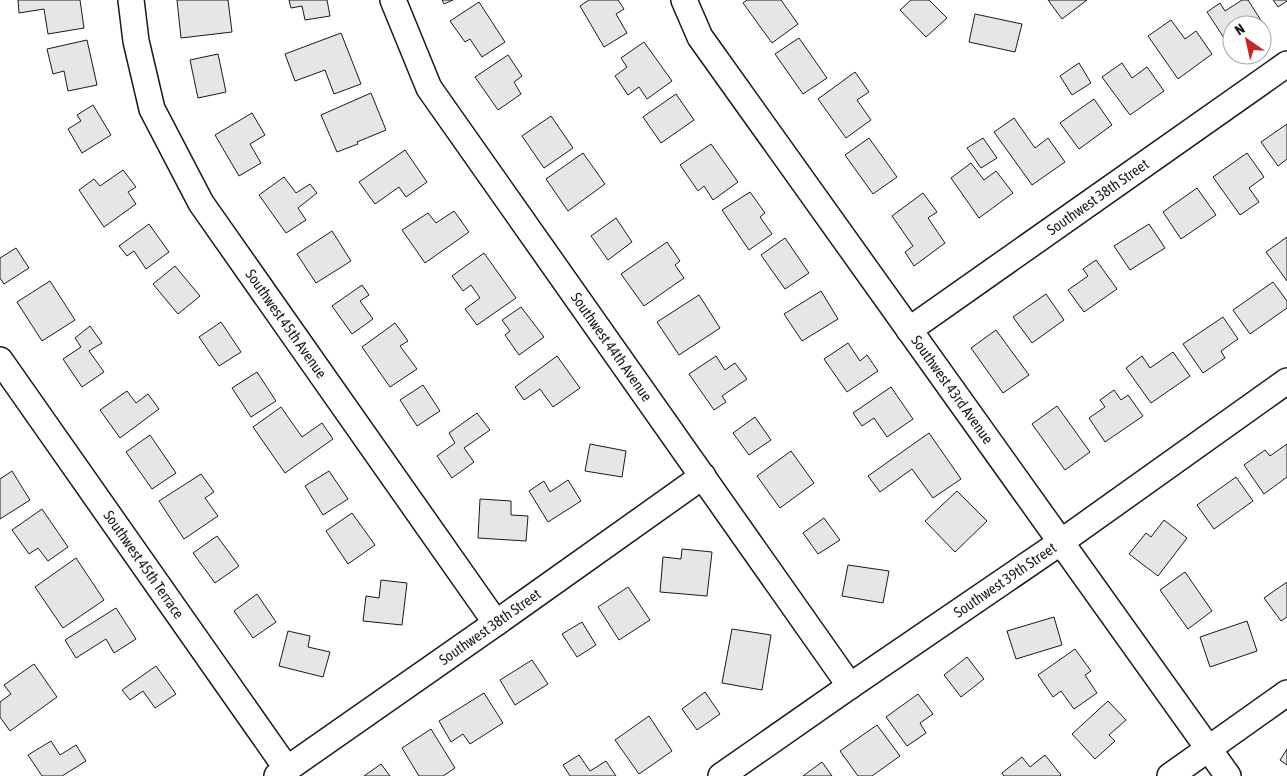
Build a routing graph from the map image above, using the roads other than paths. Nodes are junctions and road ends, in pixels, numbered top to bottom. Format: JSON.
{"nodes":[{"id":1,"x":131,"y":0,"type":"edge"},
{"id":2,"x":393,"y":0,"type":"edge"},
{"id":3,"x":684,"y":0,"type":"edge"},
{"id":4,"x":1287,"y":64,"type":"edge"},
{"id":5,"x":909,"y":330,"type":"junction"},
{"id":6,"x":0,"y":360,"type":"edge"},
{"id":7,"x":1287,"y":382,"type":"edge"},
{"id":8,"x":703,"y":476,"type":"junction"},
{"id":9,"x":1061,"y":542,"type":"junction"},
{"id":10,"x":496,"y":623,"type":"junction"},
{"id":11,"x":850,"y":686,"type":"junction"},
{"id":12,"x":1287,"y":693,"type":"edge"},
{"id":13,"x":1208,"y":749,"type":"junction"},
{"id":14,"x":282,"y":772,"type":"edge"},
{"id":15,"x":721,"y":776,"type":"edge"},
{"id":16,"x":1170,"y":776,"type":"edge"},
{"id":17,"x":1228,"y":776,"type":"edge"}],
"edges":[{"from":1,"to":10,"type":"street","name":"Southwest 45th Avenue"},
{"from":2,"to":8,"type":"street","name":"Southwest 44th Avenue"},
{"from":3,"to":5,"type":"street","name":"Southwest 43rd Avenue"},
{"from":4,"to":5,"type":"street","name":"Southwest 38th Street"},
{"from":5,"to":9,"type":"street","name":"Southwest 43rd Avenue"},
{"from":6,"to":14,"type":"street","name":"Southwest 45th Terrace"},
{"from":7,"to":9,"type":"street","name":"Southwest 39th Street"},
{"from":8,"to":10,"type":"street","name":"Southwest 38th Street"},
{"from":8,"to":11,"type":"street","name":"Southwest 44th Avenue"},
{"from":9,"to":11,"type":"street","name":"Southwest 39th Street"},
{"from":9,"to":13,"type":"street","name":"Southwest 43rd Avenue"},
{"from":10,"to":14,"type":"street","name":"Southwest 38th Street"},
{"from":11,"to":15,"type":"street","name":"Southwest 39th Street"},
{"from":12,"to":13,"type":"street"},
{"from":13,"to":16,"type":"street"},
{"from":13,"to":17,"type":"street","name":"Southwest 43rd Avenue"}]}
